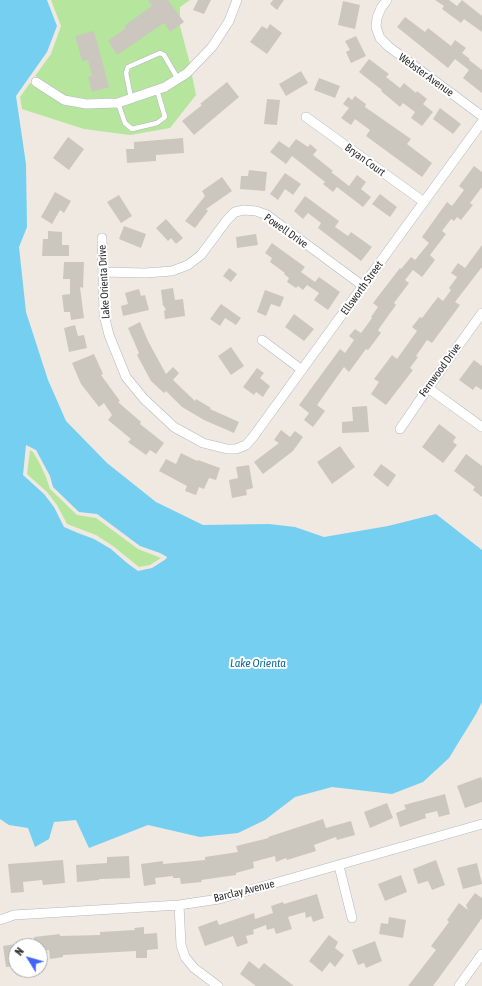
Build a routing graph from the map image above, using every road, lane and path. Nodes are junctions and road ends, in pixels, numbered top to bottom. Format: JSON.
{"nodes":[{"id":1,"x":237,"y":0,"type":"edge"},
{"id":2,"x":387,"y":0,"type":"edge"},
{"id":3,"x":178,"y":79,"type":"junction"},
{"id":4,"x":36,"y":82,"type":"dead end"},
{"id":5,"x":157,"y":90,"type":"junction"},
{"id":6,"x":131,"y":98,"type":"junction"},
{"id":7,"x":118,"y":103,"type":"junction"},
{"id":8,"x":482,"y":116,"type":"edge"},
{"id":9,"x":306,"y":117,"type":"dead end"},
{"id":10,"x":482,"y":122,"type":"edge"},
{"id":11,"x":424,"y":202,"type":"junction"},
{"id":12,"x":102,"y":238,"type":"dead end"},
{"id":13,"x":103,"y":272,"type":"junction"},
{"id":14,"x":363,"y":286,"type":"junction"},
{"id":15,"x":482,"y":313,"type":"edge"},
{"id":16,"x":262,"y":340,"type":"dead end"},
{"id":17,"x":302,"y":370,"type":"junction"},
{"id":18,"x":428,"y":388,"type":"junction"},
{"id":19,"x":482,"y":427,"type":"edge"},
{"id":20,"x":400,"y":429,"type":"dead end"},
{"id":21,"x":236,"y":449,"type":"joint"},
{"id":22,"x":482,"y":826,"type":"edge"},
{"id":23,"x":338,"y":866,"type":"junction"},
{"id":24,"x":179,"y":905,"type":"junction"},
{"id":25,"x":352,"y":918,"type":"dead end"},
{"id":26,"x":0,"y":920,"type":"edge"},
{"id":27,"x":482,"y":954,"type":"edge"},
{"id":28,"x":218,"y":986,"type":"edge"},
{"id":29,"x":459,"y":986,"type":"edge"}],
"edges":[{"from":1,"to":3,"type":"street"},
{"from":2,"to":8,"type":"street","name":"Webster Avenue"},
{"from":3,"to":5,"type":"street"},
{"from":3,"to":6,"type":"lane"},
{"from":4,"to":7,"type":"street"},
{"from":5,"to":6,"type":"street"},
{"from":5,"to":7,"type":"lane"},
{"from":6,"to":7,"type":"street"},
{"from":9,"to":11,"type":"street","name":"Bryan Court"},
{"from":10,"to":11,"type":"street","name":"Ellsworth Street"},
{"from":11,"to":14,"type":"street","name":"Ellsworth Street"},
{"from":12,"to":13,"type":"street","name":"Lake Orienta Drive"},
{"from":13,"to":14,"type":"street","name":"Powell Drive"},
{"from":13,"to":21,"type":"street","name":"Lake Orienta Drive"},
{"from":14,"to":17,"type":"street","name":"Ellsworth Street"},
{"from":15,"to":18,"type":"street","name":"Fernwood Drive"},
{"from":16,"to":17,"type":"street"},
{"from":17,"to":21,"type":"street","name":"Ellsworth Street"},
{"from":18,"to":19,"type":"street"},
{"from":18,"to":20,"type":"street","name":"Fernwood Drive"},
{"from":22,"to":23,"type":"street","name":"Barclay Avenue"},
{"from":23,"to":24,"type":"street","name":"Barclay Avenue"},
{"from":23,"to":25,"type":"street"},
{"from":24,"to":26,"type":"street","name":"Barclay Avenue"},
{"from":24,"to":28,"type":"street"},
{"from":27,"to":29,"type":"street"}]}
